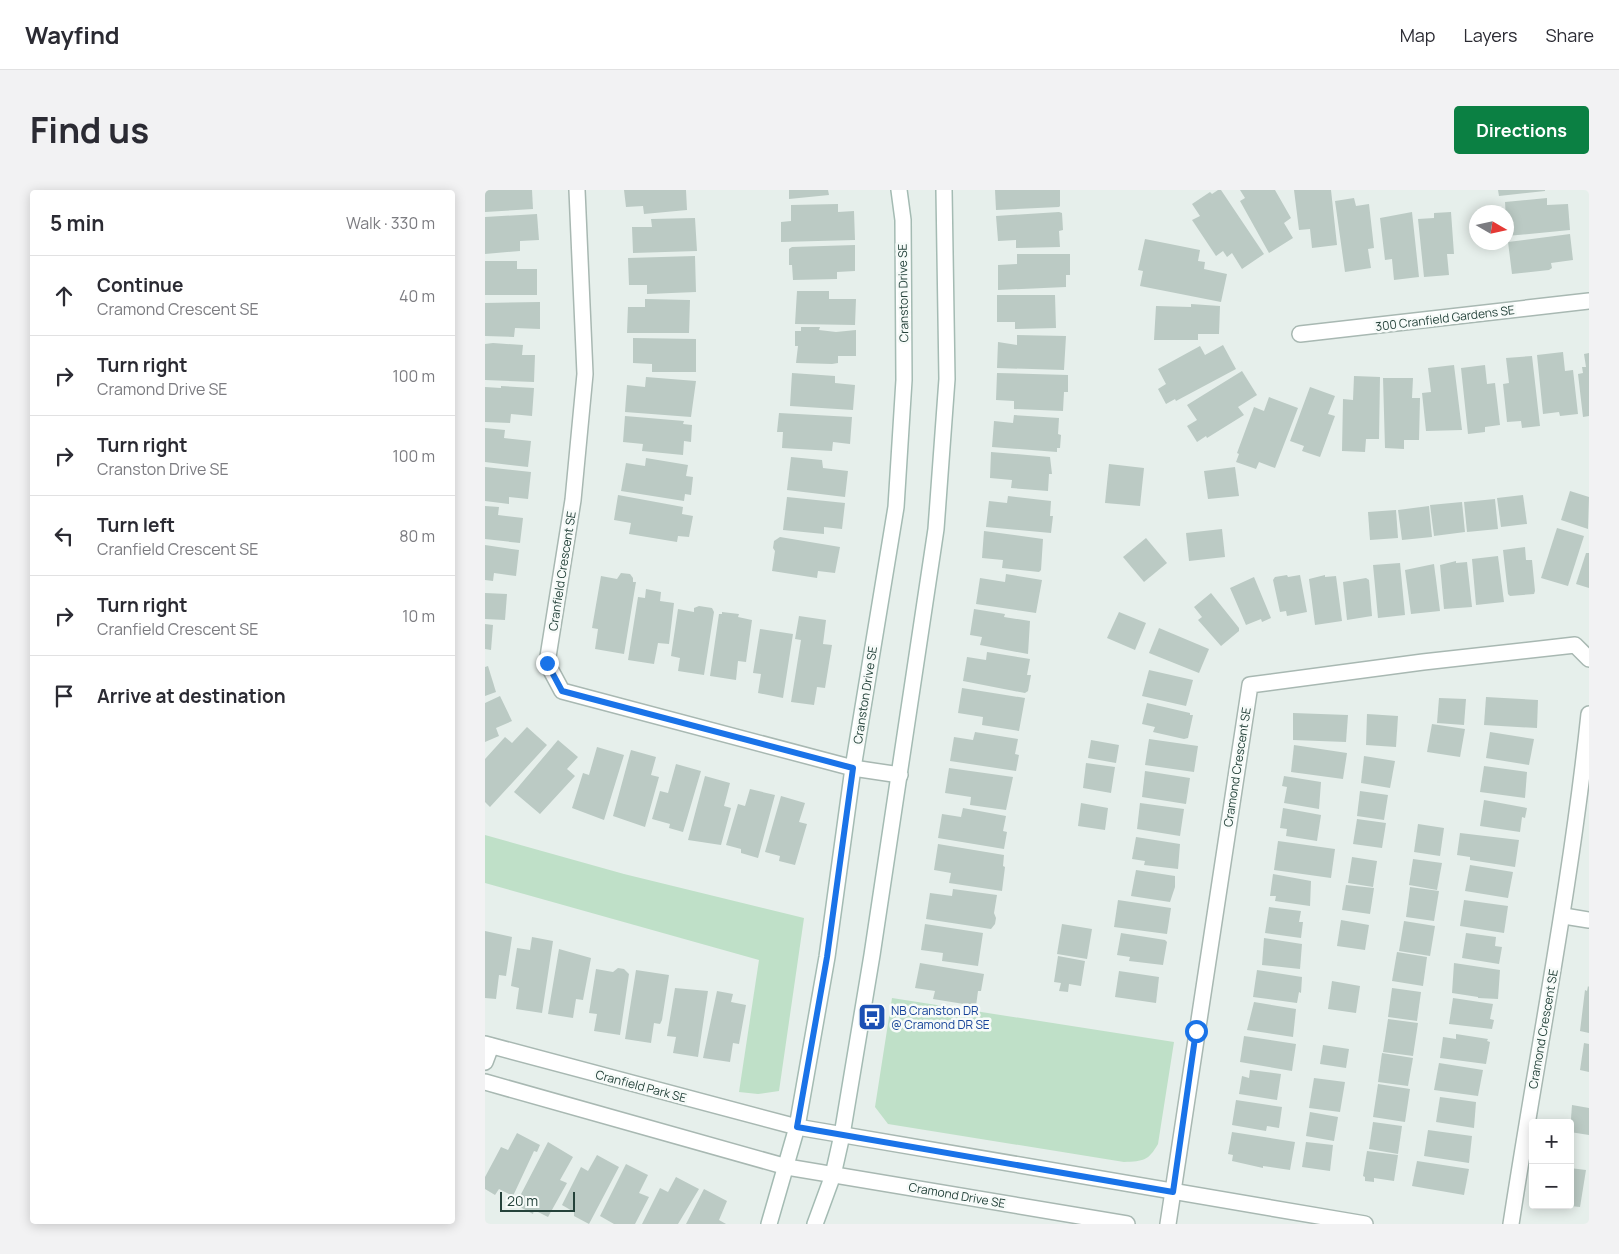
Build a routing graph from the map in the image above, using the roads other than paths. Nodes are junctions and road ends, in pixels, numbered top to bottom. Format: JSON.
{"nodes":[{"id":1,"x":577,"y":190,"type":"edge"},
{"id":2,"x":899,"y":190,"type":"edge"},
{"id":3,"x":944,"y":190,"type":"edge"},
{"id":4,"x":1589,"y":301,"type":"edge"},
{"id":5,"x":1301,"y":334,"type":"dead end"},
{"id":6,"x":1589,"y":659,"type":"edge"},
{"id":7,"x":1589,"y":714,"type":"edge"},
{"id":8,"x":853,"y":768,"type":"junction"},
{"id":9,"x":900,"y":775,"type":"junction"},
{"id":10,"x":1564,"y":916,"type":"junction"},
{"id":11,"x":1589,"y":920,"type":"edge"},
{"id":12,"x":488,"y":1045,"type":"edge"},
{"id":13,"x":485,"y":1062,"type":"edge"},
{"id":14,"x":485,"y":1082,"type":"edge"},
{"id":15,"x":797,"y":1127,"type":"junction"},
{"id":16,"x":842,"y":1135,"type":"junction"},
{"id":17,"x":787,"y":1167,"type":"junction"},
{"id":18,"x":833,"y":1175,"type":"junction"},
{"id":19,"x":1173,"y":1192,"type":"junction"},
{"id":20,"x":769,"y":1224,"type":"edge"},
{"id":21,"x":815,"y":1224,"type":"edge"},
{"id":22,"x":1127,"y":1224,"type":"edge"},
{"id":23,"x":1169,"y":1224,"type":"edge"},
{"id":24,"x":1365,"y":1224,"type":"edge"},
{"id":25,"x":1511,"y":1224,"type":"edge"}],
"edges":[{"from":1,"to":8,"type":"street","name":"Cranfield Crescent SE"},
{"from":2,"to":8,"type":"street","name":"Cranston Drive SE"},
{"from":3,"to":9,"type":"street"},
{"from":4,"to":5,"type":"street","name":"300 Cranfield Gardens SE"},
{"from":6,"to":19,"type":"street","name":"Cramond Crescent SE"},
{"from":7,"to":10,"type":"street","name":"Cramond Crescent SE"},
{"from":8,"to":9,"type":"street","name":"Cranfield Crescent SE"},
{"from":8,"to":15,"type":"street","name":"Cranston Drive SE"},
{"from":9,"to":16,"type":"street"},
{"from":10,"to":11,"type":"street"},
{"from":10,"to":25,"type":"street","name":"Cramond Crescent SE"},
{"from":12,"to":13,"type":"street"},
{"from":12,"to":15,"type":"street","name":"Cranfield Park SE"},
{"from":14,"to":17,"type":"street"},
{"from":15,"to":16,"type":"street"},
{"from":15,"to":17,"type":"street","name":"Cranston Drive SE"},
{"from":16,"to":18,"type":"street"},
{"from":16,"to":19,"type":"street"},
{"from":17,"to":18,"type":"street","name":"Cramond Drive SE"},
{"from":17,"to":20,"type":"street","name":"Cranston Drive SE"},
{"from":18,"to":21,"type":"street"},
{"from":18,"to":22,"type":"street","name":"Cramond Drive SE"},
{"from":19,"to":23,"type":"street"},
{"from":19,"to":24,"type":"street"}]}
